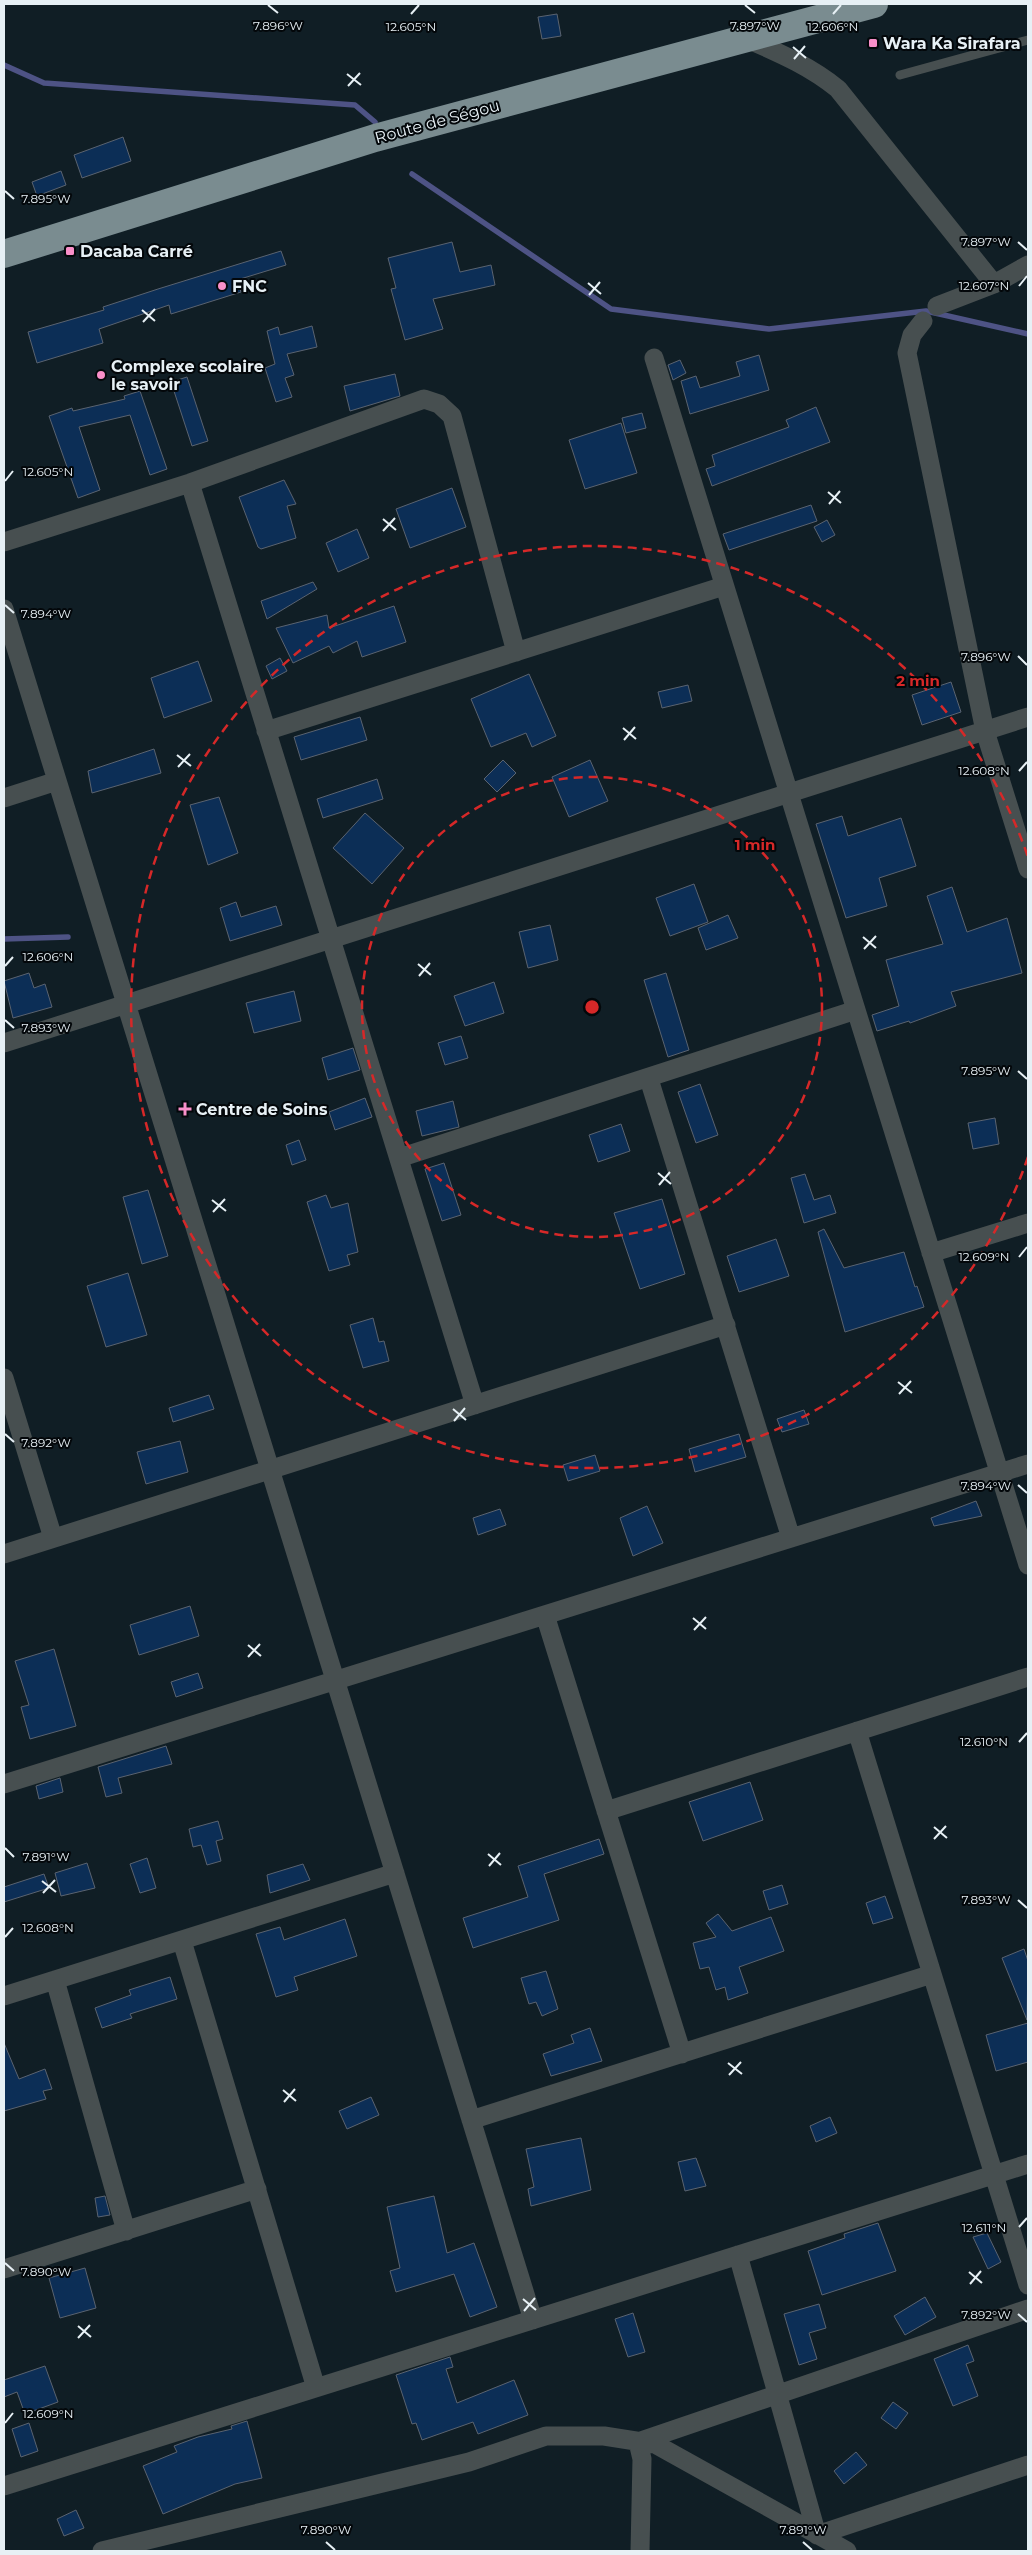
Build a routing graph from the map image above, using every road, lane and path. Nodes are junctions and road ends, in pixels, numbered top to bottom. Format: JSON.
{"nodes":[{"id":1,"x":874,"y":4,"type":"edge"},
{"id":2,"x":745,"y":38,"type":"junction"},
{"id":3,"x":1028,"y":40,"type":"edge"},
{"id":4,"x":900,"y":75,"type":"dead end"},
{"id":5,"x":4,"y":254,"type":"edge"},
{"id":6,"x":1028,"y":266,"type":"edge"},
{"id":7,"x":994,"y":284,"type":"junction"},
{"id":8,"x":937,"y":306,"type":"dead end"},
{"id":9,"x":923,"y":321,"type":"dead end"},
{"id":10,"x":654,"y":358,"type":"dead end"},
{"id":11,"x":190,"y":483,"type":"junction"},
{"id":12,"x":4,"y":542,"type":"edge"},
{"id":13,"x":724,"y":586,"type":"junction"},
{"id":14,"x":4,"y":609,"type":"edge"},
{"id":15,"x":516,"y":652,"type":"junction"},
{"id":16,"x":1028,"y":717,"type":"edge"},
{"id":17,"x":266,"y":731,"type":"junction"},
{"id":18,"x":985,"y":731,"type":"junction"},
{"id":19,"x":57,"y":781,"type":"junction"},
{"id":20,"x":789,"y":793,"type":"junction"},
{"id":21,"x":4,"y":798,"type":"edge"},
{"id":22,"x":1028,"y":869,"type":"edge"},
{"id":23,"x":331,"y":939,"type":"junction"},
{"id":24,"x":126,"y":1004,"type":"junction"},
{"id":25,"x":856,"y":1010,"type":"junction"},
{"id":26,"x":4,"y":1042,"type":"edge"},
{"id":27,"x":649,"y":1079,"type":"junction"},
{"id":28,"x":399,"y":1158,"type":"junction"},
{"id":29,"x":1028,"y":1223,"type":"edge"},
{"id":30,"x":931,"y":1253,"type":"junction"},
{"id":31,"x":726,"y":1326,"type":"junction"},
{"id":32,"x":4,"y":1378,"type":"edge"},
{"id":33,"x":476,"y":1405,"type":"junction"},
{"id":34,"x":1028,"y":1464,"type":"edge"},
{"id":35,"x":270,"y":1470,"type":"junction"},
{"id":36,"x":1000,"y":1473,"type":"junction"},
{"id":37,"x":54,"y":1538,"type":"junction"},
{"id":38,"x":791,"y":1538,"type":"junction"},
{"id":39,"x":4,"y":1554,"type":"edge"},
{"id":40,"x":1028,"y":1565,"type":"edge"},
{"id":41,"x":545,"y":1615,"type":"junction"},
{"id":42,"x":1028,"y":1677,"type":"edge"},
{"id":43,"x":335,"y":1680,"type":"junction"},
{"id":44,"x":857,"y":1731,"type":"junction"},
{"id":45,"x":4,"y":1784,"type":"edge"},
{"id":46,"x":606,"y":1810,"type":"junction"},
{"id":47,"x":395,"y":1873,"type":"junction"},
{"id":48,"x":182,"y":1941,"type":"junction"},
{"id":49,"x":932,"y":1974,"type":"junction"},
{"id":50,"x":55,"y":1980,"type":"junction"},
{"id":51,"x":4,"y":1996,"type":"edge"},
{"id":52,"x":682,"y":2054,"type":"junction"},
{"id":53,"x":471,"y":2120,"type":"junction"},
{"id":54,"x":1028,"y":2164,"type":"edge"},
{"id":55,"x":994,"y":2175,"type":"junction"},
{"id":56,"x":257,"y":2189,"type":"junction"},
{"id":57,"x":126,"y":2231,"type":"junction"},
{"id":58,"x":738,"y":2255,"type":"junction"},
{"id":59,"x":4,"y":2269,"type":"edge"},
{"id":60,"x":1028,"y":2285,"type":"edge"},
{"id":61,"x":1028,"y":2309,"type":"edge"},
{"id":62,"x":533,"y":2320,"type":"junction"},
{"id":63,"x":316,"y":2388,"type":"junction"},
{"id":64,"x":778,"y":2394,"type":"junction"},
{"id":65,"x":638,"y":2442,"type":"junction"},
{"id":66,"x":1028,"y":2465,"type":"edge"},
{"id":67,"x":4,"y":2486,"type":"edge"},
{"id":68,"x":818,"y":2535,"type":"junction"},
{"id":69,"x":102,"y":2551,"type":"edge"},
{"id":70,"x":640,"y":2551,"type":"edge"},
{"id":71,"x":847,"y":2551,"type":"edge"}],
"edges":[{"from":1,"to":2,"type":"highway","name":"Route de Ségou"},
{"from":2,"to":5,"type":"highway","name":"Route de Ségou"},
{"from":2,"to":7,"type":"street"},
{"from":3,"to":4,"type":"lane"},
{"from":6,"to":7,"type":"street"},
{"from":7,"to":8,"type":"street"},
{"from":9,"to":18,"type":"street"},
{"from":10,"to":13,"type":"street"},
{"from":11,"to":12,"type":"street"},
{"from":11,"to":15,"type":"street"},
{"from":11,"to":17,"type":"street"},
{"from":13,"to":15,"type":"street"},
{"from":13,"to":20,"type":"street"},
{"from":14,"to":19,"type":"street"},
{"from":15,"to":17,"type":"street"},
{"from":16,"to":18,"type":"street"},
{"from":17,"to":23,"type":"street"},
{"from":18,"to":20,"type":"street"},
{"from":18,"to":22,"type":"street"},
{"from":19,"to":21,"type":"street"},
{"from":19,"to":24,"type":"street"},
{"from":20,"to":23,"type":"street"},
{"from":20,"to":25,"type":"street"},
{"from":23,"to":24,"type":"street"},
{"from":23,"to":28,"type":"street"},
{"from":24,"to":26,"type":"street"},
{"from":24,"to":35,"type":"street"},
{"from":25,"to":27,"type":"street"},
{"from":25,"to":30,"type":"street"},
{"from":27,"to":28,"type":"street"},
{"from":27,"to":31,"type":"street"},
{"from":28,"to":33,"type":"street"},
{"from":29,"to":30,"type":"street"},
{"from":30,"to":36,"type":"street"},
{"from":31,"to":33,"type":"street"},
{"from":31,"to":38,"type":"street"},
{"from":32,"to":37,"type":"street"},
{"from":33,"to":35,"type":"street"},
{"from":34,"to":36,"type":"street"},
{"from":35,"to":37,"type":"street"},
{"from":35,"to":43,"type":"street"},
{"from":36,"to":38,"type":"street"},
{"from":36,"to":40,"type":"street"},
{"from":37,"to":39,"type":"street"},
{"from":38,"to":41,"type":"street"},
{"from":41,"to":43,"type":"street"},
{"from":41,"to":46,"type":"street"},
{"from":42,"to":44,"type":"street"},
{"from":43,"to":45,"type":"street"},
{"from":43,"to":47,"type":"street"},
{"from":44,"to":46,"type":"street"},
{"from":44,"to":49,"type":"street"},
{"from":46,"to":52,"type":"street"},
{"from":47,"to":48,"type":"street"},
{"from":47,"to":53,"type":"street"},
{"from":48,"to":50,"type":"street"},
{"from":48,"to":56,"type":"street"},
{"from":49,"to":52,"type":"street"},
{"from":49,"to":55,"type":"street"},
{"from":50,"to":51,"type":"street"},
{"from":50,"to":57,"type":"street"},
{"from":52,"to":53,"type":"street"},
{"from":53,"to":62,"type":"street"},
{"from":54,"to":55,"type":"street"},
{"from":55,"to":58,"type":"street"},
{"from":55,"to":60,"type":"street"},
{"from":56,"to":57,"type":"street"},
{"from":56,"to":63,"type":"street"},
{"from":57,"to":59,"type":"street"},
{"from":58,"to":62,"type":"street"},
{"from":58,"to":64,"type":"street"},
{"from":61,"to":64,"type":"street"},
{"from":62,"to":63,"type":"street"},
{"from":63,"to":67,"type":"street"},
{"from":64,"to":65,"type":"street"},
{"from":64,"to":68,"type":"street"},
{"from":65,"to":68,"type":"street"},
{"from":65,"to":69,"type":"street"},
{"from":65,"to":70,"type":"street"},
{"from":66,"to":68,"type":"street"},
{"from":68,"to":71,"type":"street"}]}
